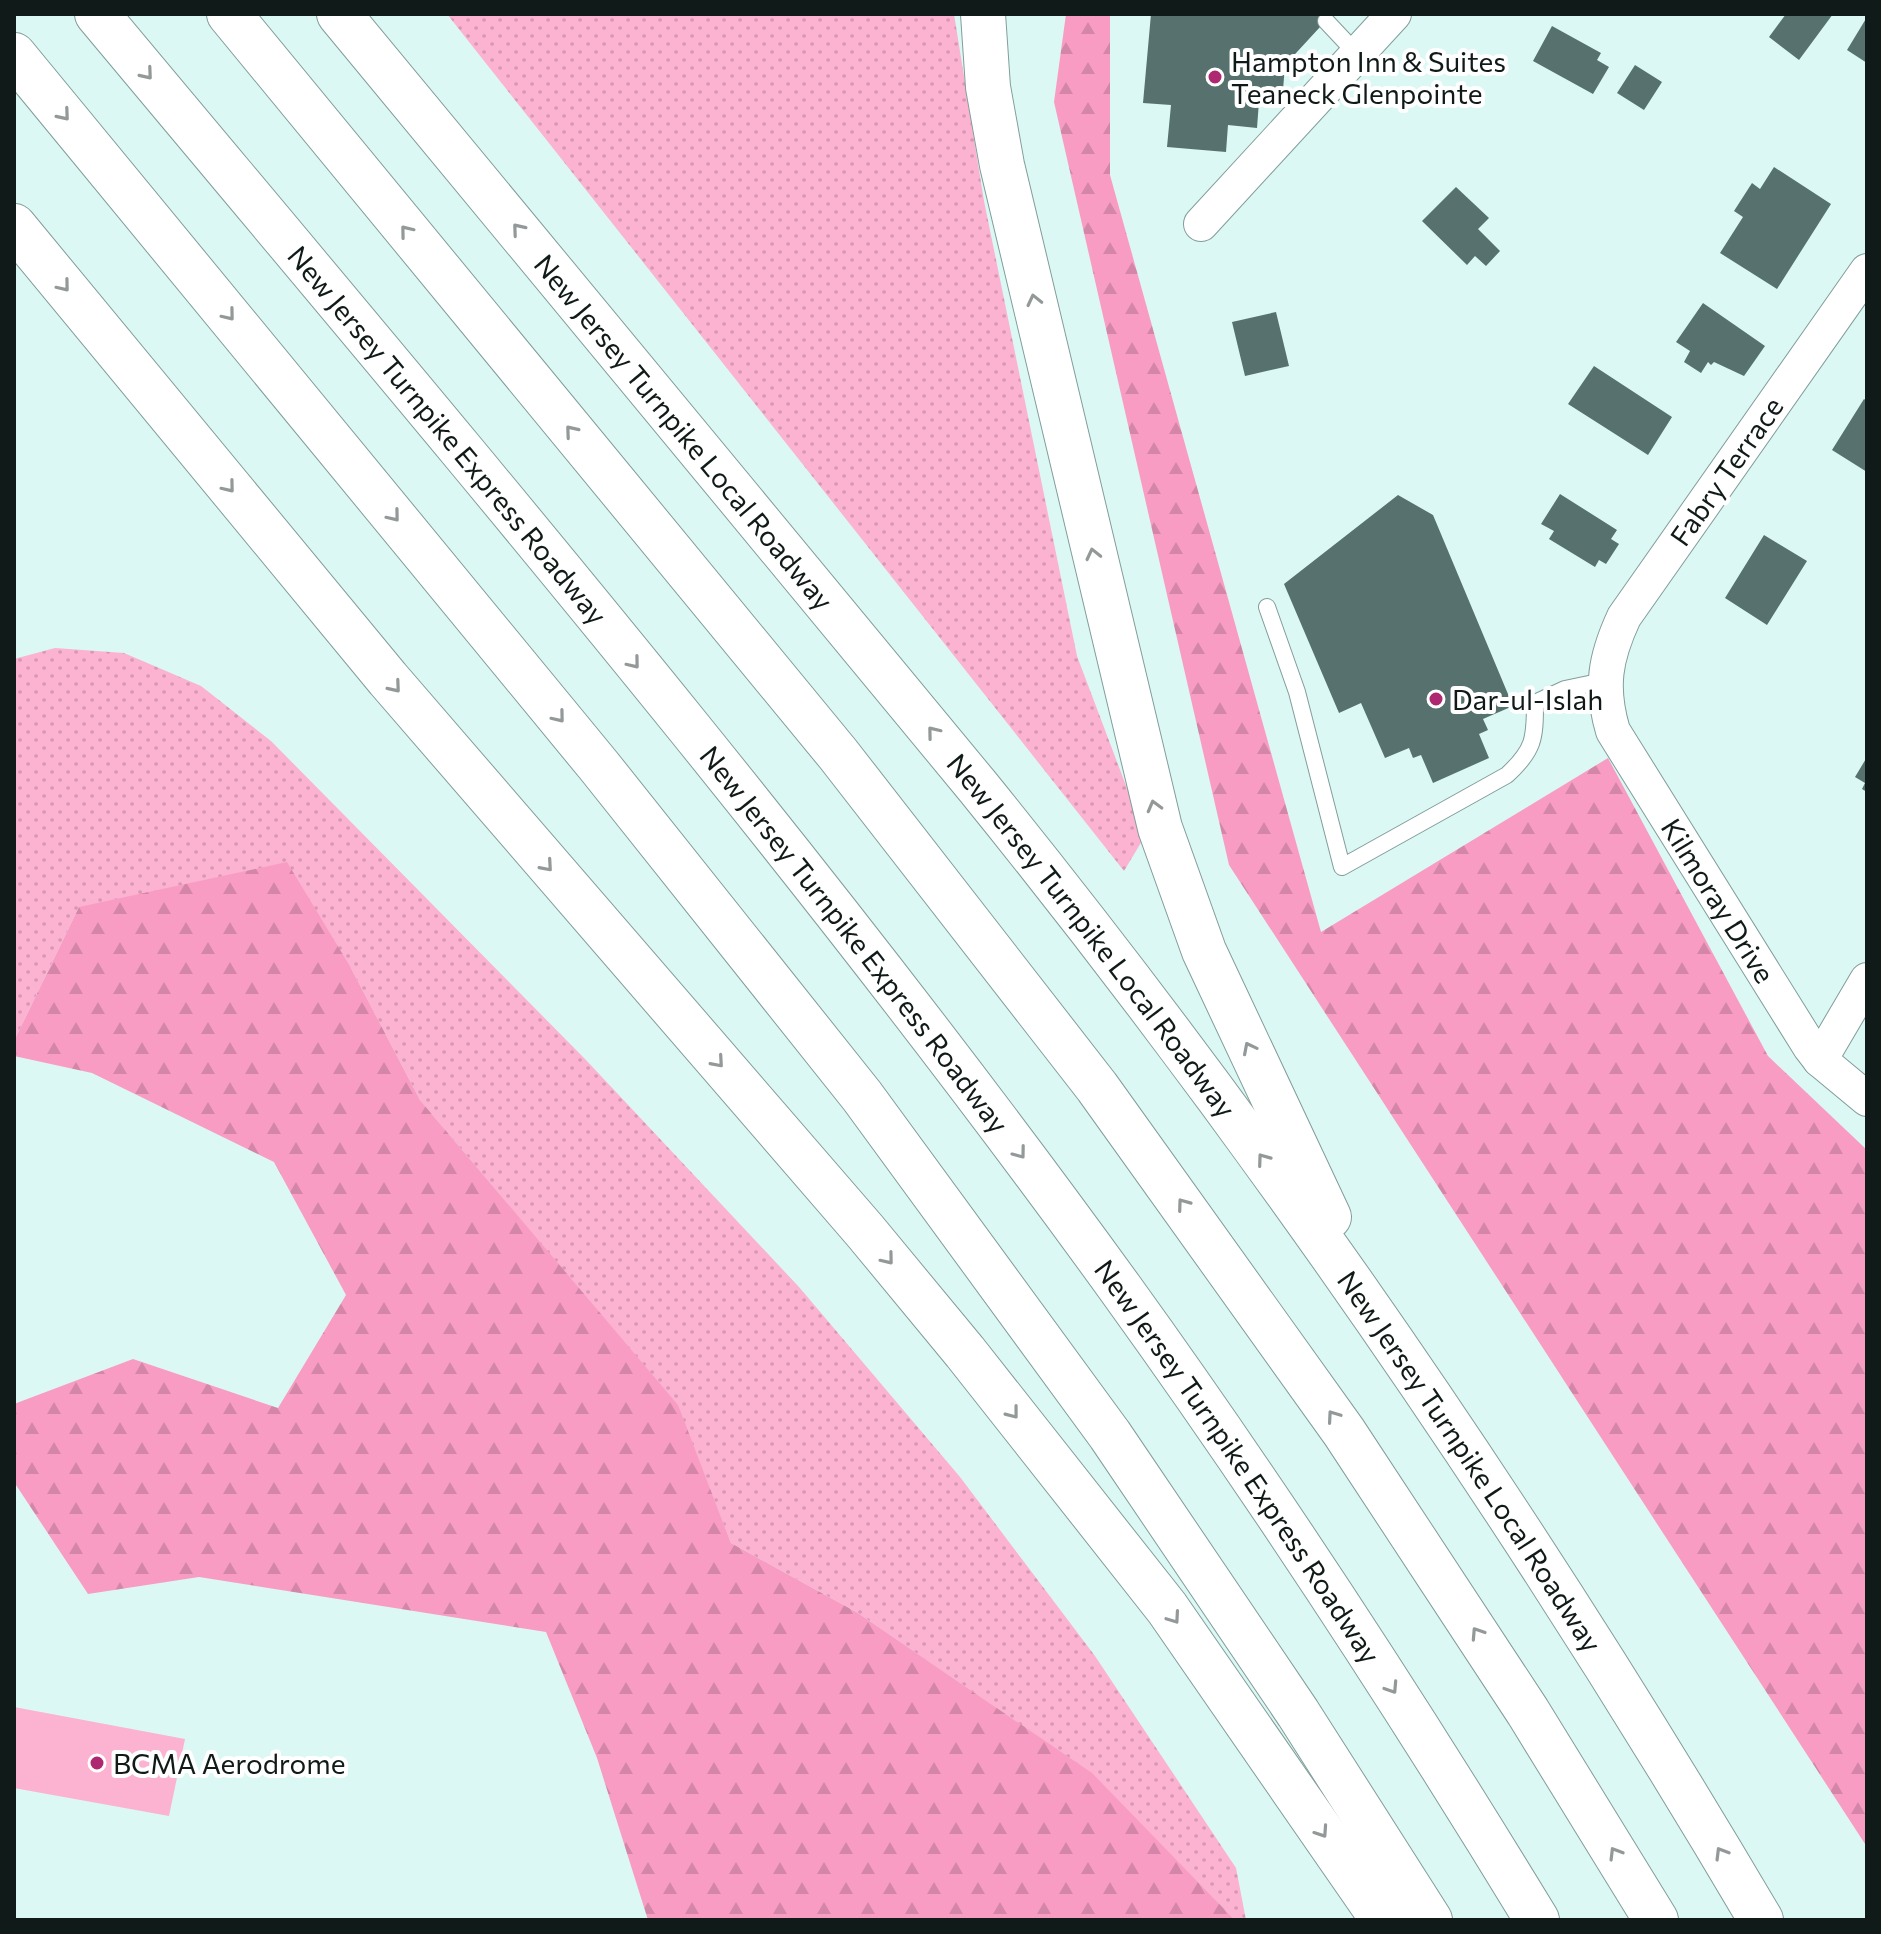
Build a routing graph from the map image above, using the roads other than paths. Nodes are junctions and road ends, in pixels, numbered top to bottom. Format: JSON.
{"nodes":[{"id":1,"x":97,"y":14,"type":"edge"},
{"id":2,"x":229,"y":14,"type":"edge"},
{"id":3,"x":339,"y":14,"type":"edge"},
{"id":4,"x":983,"y":14,"type":"edge"},
{"id":5,"x":1394,"y":14,"type":"edge"},
{"id":6,"x":1326,"y":21,"type":"dead end"},
{"id":7,"x":1357,"y":54,"type":"junction"},
{"id":8,"x":14,"y":55,"type":"edge"},
{"id":9,"x":1201,"y":224,"type":"dead end"},
{"id":10,"x":14,"y":226,"type":"edge"},
{"id":11,"x":1867,"y":271,"type":"edge"},
{"id":12,"x":1267,"y":607,"type":"dead end"},
{"id":13,"x":1603,"y":681,"type":"junction"},
{"id":14,"x":1867,"y":980,"type":"edge"},
{"id":15,"x":1820,"y":1060,"type":"junction"},
{"id":16,"x":1867,"y":1099,"type":"edge"},
{"id":17,"x":1377,"y":1321,"type":"junction"},
{"id":18,"x":1383,"y":1920,"type":"edge"},
{"id":19,"x":1430,"y":1920,"type":"edge"},
{"id":20,"x":1537,"y":1920,"type":"edge"},
{"id":21,"x":1656,"y":1920,"type":"edge"},
{"id":22,"x":1761,"y":1920,"type":"edge"}],
"edges":[{"from":1,"to":20,"type":"highway","name":"New Jersey Turnpike Express Roadway","one_way":true},
{"from":21,"to":2,"type":"highway","one_way":true},
{"from":17,"to":3,"type":"highway","name":"New Jersey Turnpike Local Roadway","one_way":true},
{"from":17,"to":4,"type":"highway","one_way":true},
{"from":5,"to":7,"type":"street"},
{"from":6,"to":7,"type":"lane"},
{"from":7,"to":9,"type":"street"},
{"from":8,"to":19,"type":"highway","one_way":true},
{"from":10,"to":18,"type":"highway","one_way":true},
{"from":11,"to":13,"type":"street","name":"Fabry Terrace"},
{"from":12,"to":13,"type":"lane"},
{"from":13,"to":15,"type":"street","name":"Kilmoray Drive"},
{"from":14,"to":15,"type":"street"},
{"from":15,"to":16,"type":"street","name":"Kilmoray Drive"},
{"from":22,"to":17,"type":"highway","name":"New Jersey Turnpike Local Roadway","one_way":true}]}
